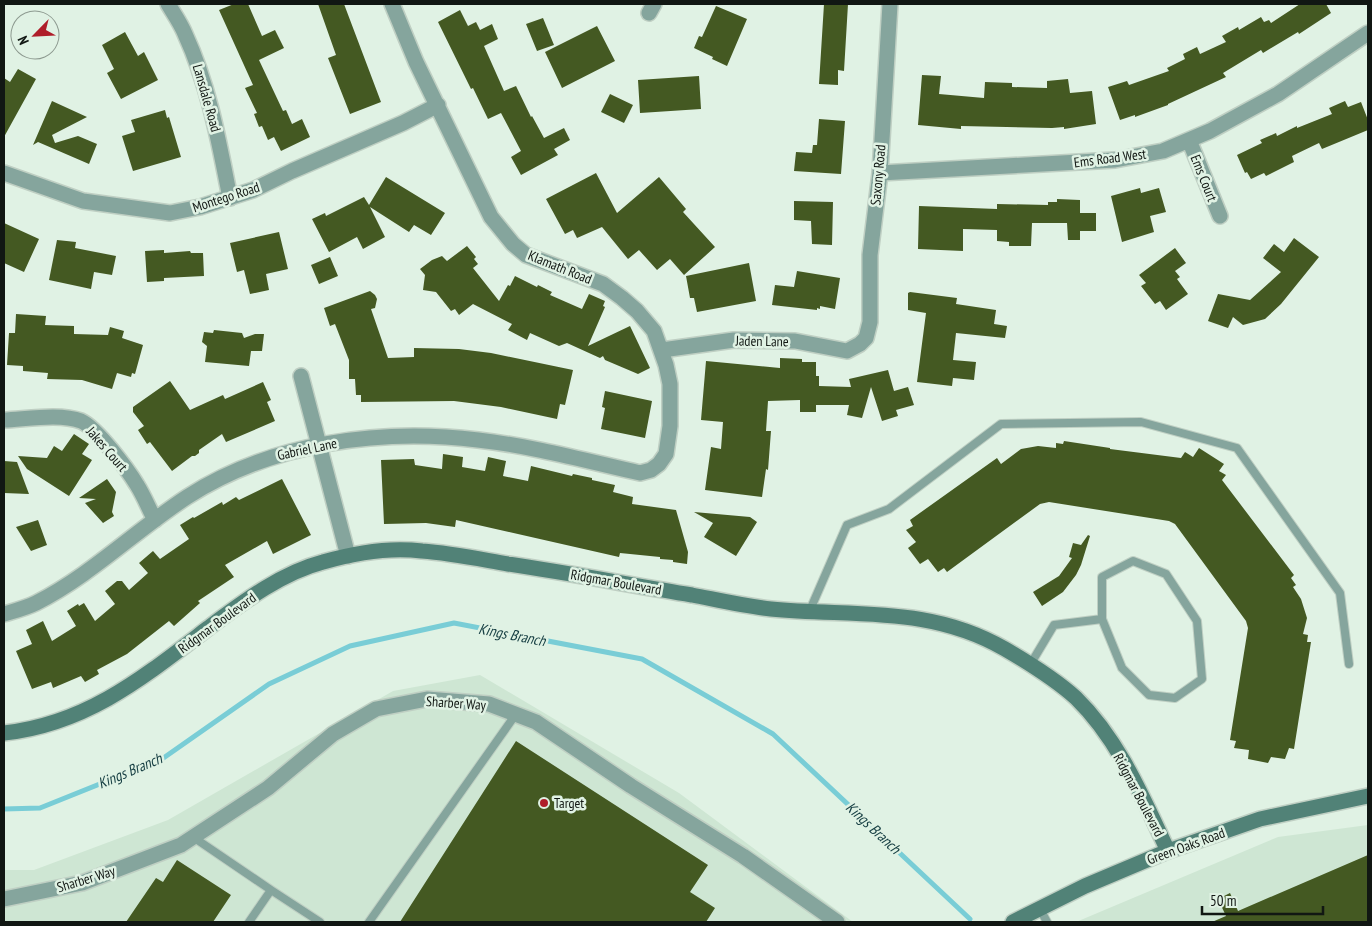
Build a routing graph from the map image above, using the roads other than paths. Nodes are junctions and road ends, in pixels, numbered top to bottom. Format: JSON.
{"nodes":[{"id":1,"x":168,"y":4,"type":"edge"},
{"id":2,"x":392,"y":4,"type":"edge"},
{"id":3,"x":890,"y":4,"type":"edge"},
{"id":4,"x":1368,"y":33,"type":"edge"},
{"id":5,"x":438,"y":105,"type":"junction"},
{"id":6,"x":1189,"y":140,"type":"junction"},
{"id":7,"x":4,"y":173,"type":"edge"},
{"id":8,"x":880,"y":174,"type":"junction"},
{"id":9,"x":230,"y":198,"type":"junction"},
{"id":10,"x":1220,"y":216,"type":"dead end"},
{"id":11,"x":860,"y":344,"type":"joint"},
{"id":12,"x":662,"y":350,"type":"junction"},
{"id":13,"x":301,"y":376,"type":"dead end"},
{"id":14,"x":4,"y":420,"type":"edge"},
{"id":15,"x":320,"y":445,"type":"junction"},
{"id":16,"x":651,"y":470,"type":"joint"},
{"id":17,"x":155,"y":520,"type":"junction"},
{"id":18,"x":348,"y":556,"type":"junction"},
{"id":19,"x":810,"y":610,"type":"junction"},
{"id":20,"x":4,"y":614,"type":"edge"},
{"id":21,"x":1102,"y":618,"type":"junction"},
{"id":22,"x":1350,"y":664,"type":"dead end"},
{"id":23,"x":1030,"y":665,"type":"junction"},
{"id":24,"x":516,"y":714,"type":"junction"},
{"id":25,"x":4,"y":733,"type":"edge"},
{"id":26,"x":1368,"y":796,"type":"edge"},
{"id":27,"x":194,"y":837,"type":"junction"},
{"id":28,"x":1168,"y":851,"type":"junction"},
{"id":29,"x":271,"y":890,"type":"junction"},
{"id":30,"x":4,"y":899,"type":"edge"},
{"id":31,"x":1040,"y":909,"type":"junction"},
{"id":32,"x":314,"y":921,"type":"edge"},
{"id":33,"x":249,"y":922,"type":"edge"},
{"id":34,"x":369,"y":922,"type":"edge"},
{"id":35,"x":837,"y":922,"type":"edge"},
{"id":36,"x":1013,"y":922,"type":"edge"},
{"id":37,"x":1047,"y":922,"type":"edge"}],
"edges":[{"from":1,"to":9,"type":"street","name":"Lansdale Road"},
{"from":2,"to":5,"type":"street","name":"Klamath Road"},
{"from":3,"to":8,"type":"street","name":"Saxony Road"},
{"from":4,"to":6,"type":"street","name":"Ems Road West"},
{"from":5,"to":9,"type":"street","name":"Montego Road"},
{"from":5,"to":12,"type":"street","name":"Klamath Road"},
{"from":6,"to":8,"type":"street","name":"Ems Road West"},
{"from":6,"to":10,"type":"street","name":"Ems Court"},
{"from":7,"to":9,"type":"street","name":"Montego Road"},
{"from":8,"to":11,"type":"street","name":"Saxony Road"},
{"from":11,"to":12,"type":"street","name":"Jaden Lane"},
{"from":12,"to":16,"type":"street","name":"Klamath Road"},
{"from":13,"to":15,"type":"street"},
{"from":14,"to":17,"type":"street","name":"Jakes Court"},
{"from":15,"to":16,"type":"street","name":"Gabriel Lane"},
{"from":15,"to":17,"type":"street","name":"Gabriel Lane"},
{"from":15,"to":18,"type":"street"},
{"from":17,"to":20,"type":"street","name":"Gabriel Lane"},
{"from":18,"to":19,"type":"street","name":"Ridgmar Boulevard"},
{"from":18,"to":25,"type":"street","name":"Ridgmar Boulevard"},
{"from":19,"to":22,"type":"lane"},
{"from":19,"to":23,"type":"street","name":"Ridgmar Boulevard"},
{"from":21,"to":21,"type":"lane"},
{"from":21,"to":23,"type":"lane"},
{"from":23,"to":28,"type":"street","name":"Ridgmar Boulevard"},
{"from":24,"to":27,"type":"street","name":"Sharber Way"},
{"from":24,"to":34,"type":"lane"},
{"from":24,"to":35,"type":"street","name":"Sharber Way"},
{"from":26,"to":28,"type":"street","name":"Green Oaks Road"},
{"from":27,"to":29,"type":"lane"},
{"from":27,"to":30,"type":"street","name":"Sharber Way"},
{"from":28,"to":31,"type":"street","name":"Green Oaks Road"},
{"from":29,"to":32,"type":"lane"},
{"from":29,"to":33,"type":"lane"},
{"from":31,"to":36,"type":"street","name":"Green Oaks Road"},
{"from":31,"to":37,"type":"lane"}]}
